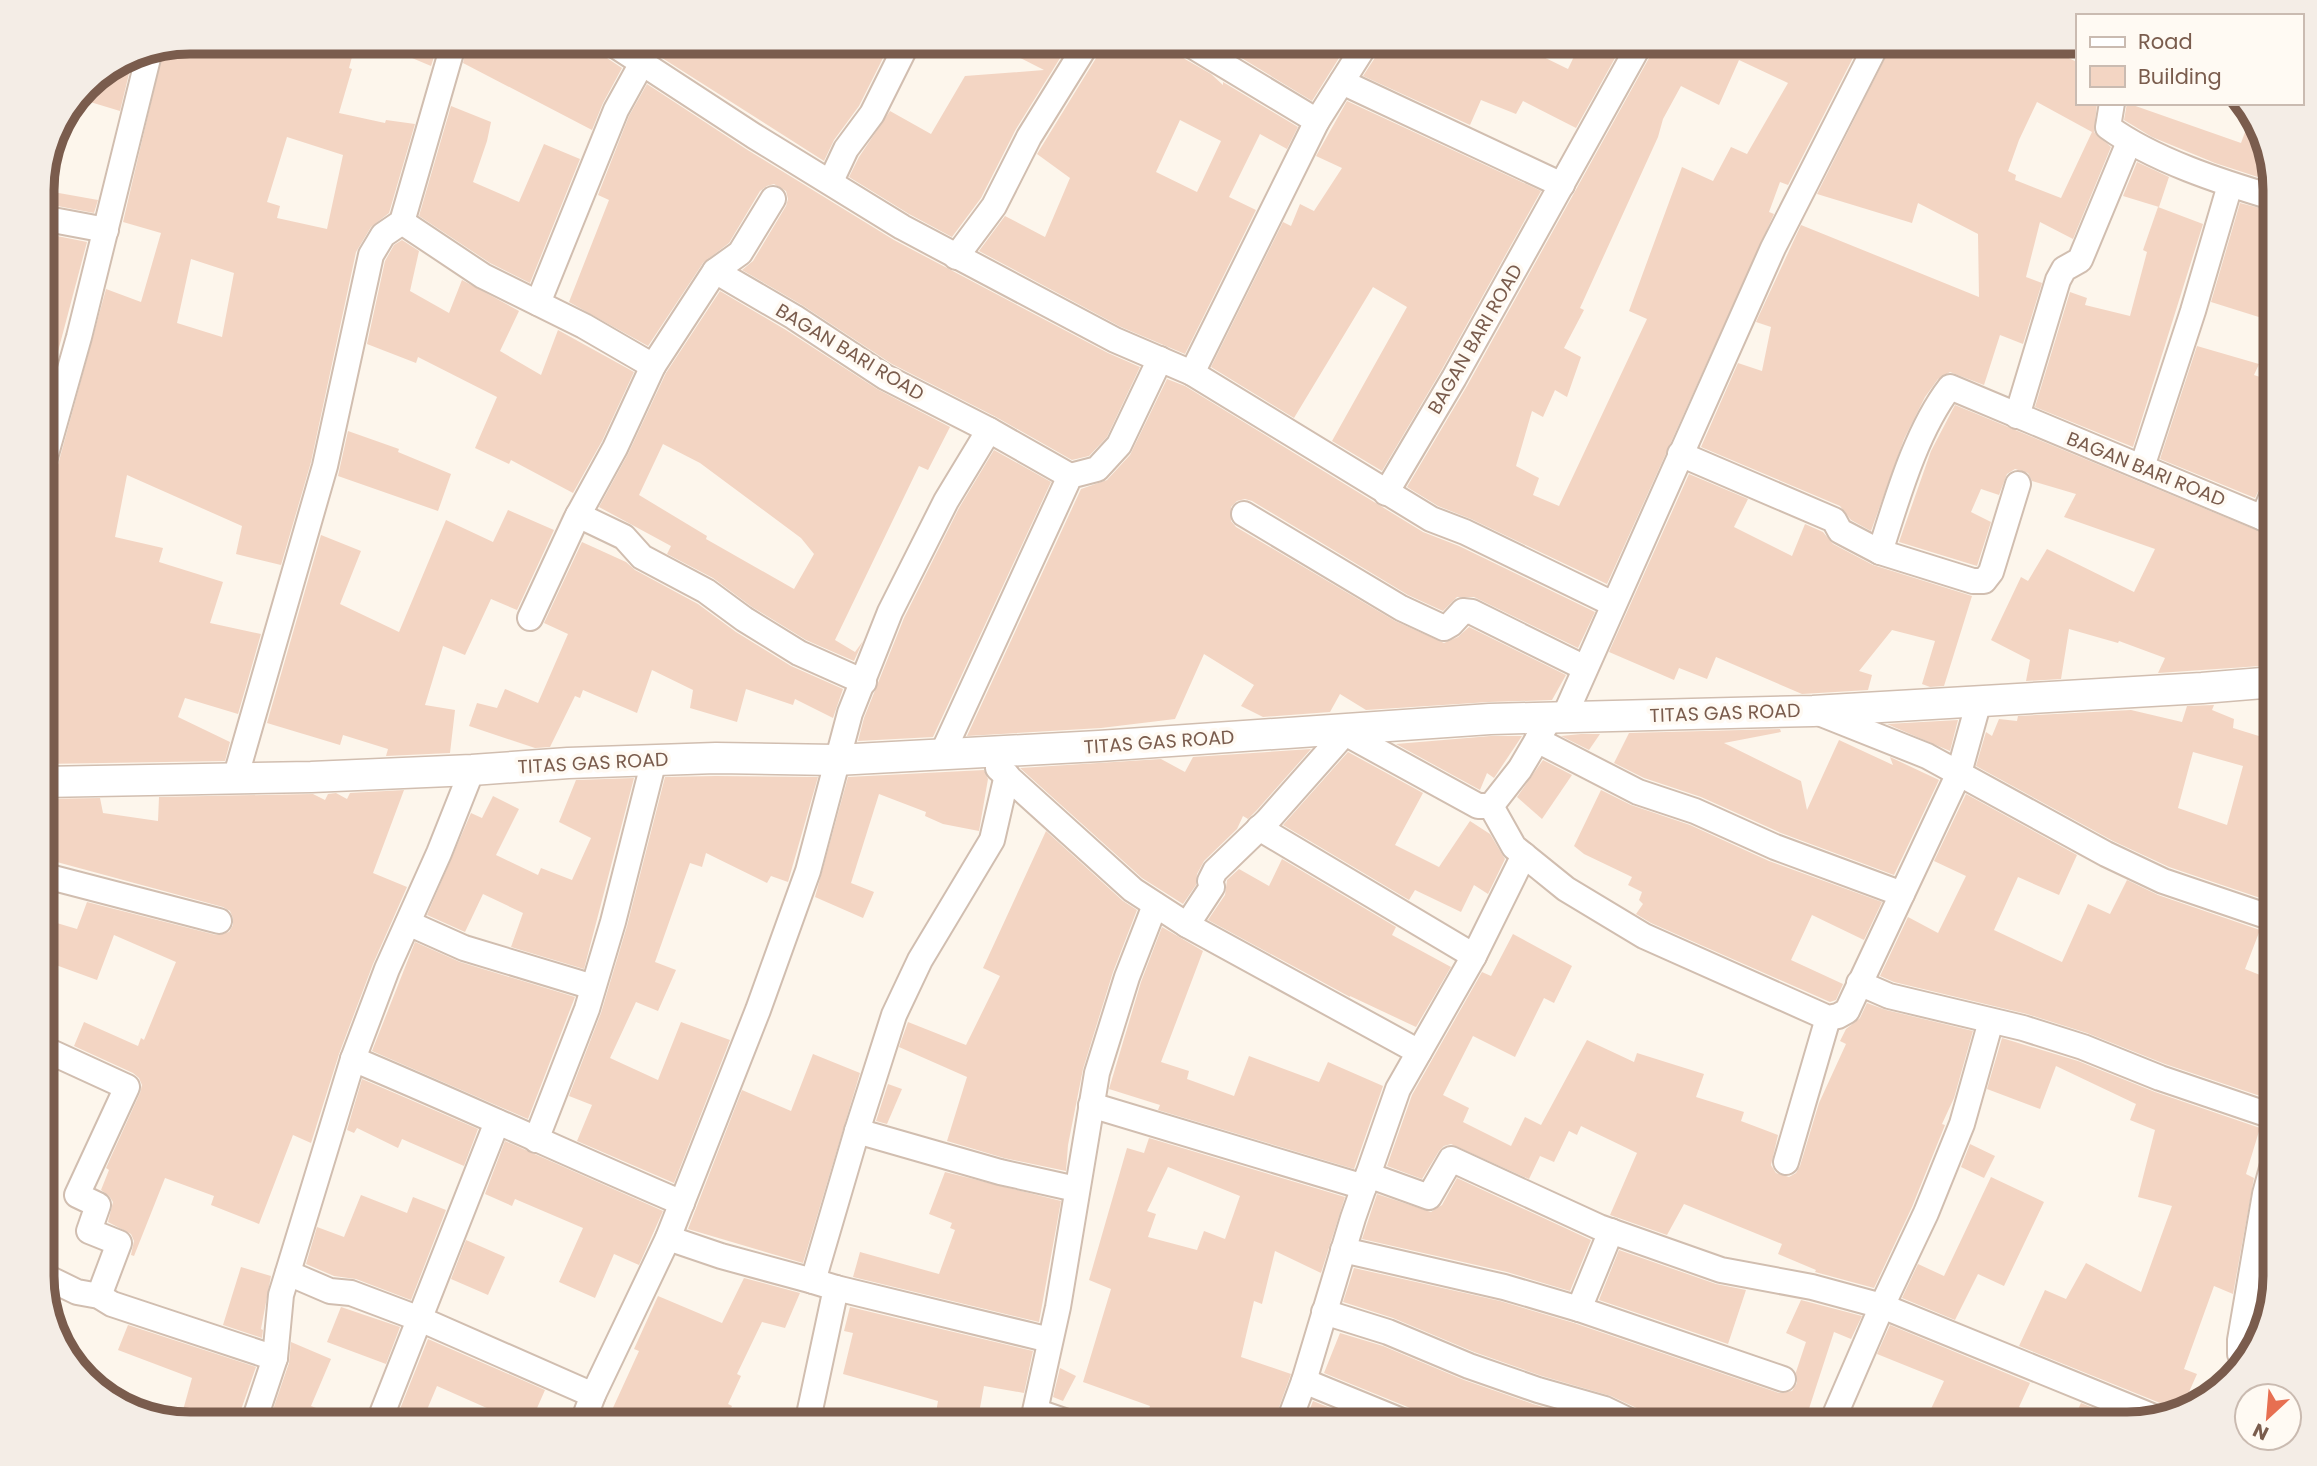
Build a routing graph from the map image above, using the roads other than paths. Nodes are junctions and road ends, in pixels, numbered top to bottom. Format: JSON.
{"nodes":[{"id":1,"x":1207,"y":54,"type":"edge"},
{"id":2,"x":1359,"y":54,"type":"edge"},
{"id":3,"x":1634,"y":54,"type":"edge"},
{"id":4,"x":1872,"y":54,"type":"edge"},
{"id":5,"x":450,"y":55,"type":"edge"},
{"id":6,"x":629,"y":55,"type":"edge"},
{"id":7,"x":902,"y":55,"type":"edge"},
{"id":8,"x":1080,"y":55,"type":"edge"},
{"id":9,"x":147,"y":62,"type":"edge"},
{"id":10,"x":642,"y":63,"type":"junction"},
{"id":11,"x":1342,"y":82,"type":"junction"},
{"id":12,"x":2112,"y":105,"type":"edge"},
{"id":13,"x":1317,"y":121,"type":"junction"},
{"id":14,"x":2129,"y":142,"type":"junction"},
{"id":15,"x":831,"y":181,"type":"junction"},
{"id":16,"x":1562,"y":185,"type":"junction"},
{"id":17,"x":2230,"y":185,"type":"junction"},
{"id":18,"x":2263,"y":195,"type":"edge"},
{"id":19,"x":773,"y":199,"type":"dead end"},
{"id":20,"x":55,"y":220,"type":"edge"},
{"id":21,"x":402,"y":222,"type":"junction"},
{"id":22,"x":106,"y":230,"type":"junction"},
{"id":23,"x":956,"y":257,"type":"junction"},
{"id":24,"x":715,"y":271,"type":"junction"},
{"id":25,"x":538,"y":303,"type":"junction"},
{"id":26,"x":1160,"y":359,"type":"junction"},
{"id":27,"x":653,"y":366,"type":"junction"},
{"id":28,"x":1192,"y":373,"type":"junction"},
{"id":29,"x":2017,"y":416,"type":"junction"},
{"id":30,"x":55,"y":420,"type":"edge"},
{"id":31,"x":989,"y":430,"type":"junction"},
{"id":32,"x":1680,"y":454,"type":"junction"},
{"id":33,"x":2142,"y":467,"type":"junction"},
{"id":34,"x":1070,"y":476,"type":"junction"},
{"id":35,"x":2018,"y":484,"type":"dead end"},
{"id":36,"x":1386,"y":492,"type":"junction"},
{"id":37,"x":1244,"y":514,"type":"dead end"},
{"id":38,"x":578,"y":515,"type":"junction"},
{"id":39,"x":2263,"y":518,"type":"edge"},
{"id":40,"x":1880,"y":552,"type":"junction"},
{"id":41,"x":1614,"y":604,"type":"junction"},
{"id":42,"x":530,"y":618,"type":"dead end"},
{"id":43,"x":1586,"y":668,"type":"junction"},
{"id":44,"x":864,"y":682,"type":"junction"},
{"id":45,"x":2263,"y":683,"type":"edge"},
{"id":46,"x":1979,"y":701,"type":"junction"},
{"id":47,"x":1813,"y":711,"type":"junction"},
{"id":48,"x":1551,"y":724,"type":"junction"},
{"id":49,"x":1338,"y":731,"type":"junction"},
{"id":50,"x":976,"y":753,"type":"junction"},
{"id":51,"x":942,"y":754,"type":"junction"},
{"id":52,"x":654,"y":760,"type":"junction"},
{"id":53,"x":836,"y":760,"type":"junction"},
{"id":54,"x":472,"y":770,"type":"junction"},
{"id":55,"x":1959,"y":773,"type":"junction"},
{"id":56,"x":1007,"y":775,"type":"junction"},
{"id":57,"x":235,"y":779,"type":"junction"},
{"id":58,"x":55,"y":782,"type":"edge"},
{"id":59,"x":1491,"y":806,"type":"junction"},
{"id":60,"x":1259,"y":828,"type":"junction"},
{"id":61,"x":1524,"y":855,"type":"junction"},
{"id":62,"x":55,"y":878,"type":"edge"},
{"id":63,"x":1902,"y":894,"type":"junction"},
{"id":64,"x":1155,"y":905,"type":"junction"},
{"id":65,"x":2263,"y":915,"type":"edge"},
{"id":66,"x":219,"y":921,"type":"dead end"},
{"id":67,"x":408,"y":923,"type":"junction"},
{"id":68,"x":1187,"y":925,"type":"junction"},
{"id":69,"x":1474,"y":956,"type":"junction"},
{"id":70,"x":1859,"y":983,"type":"junction"},
{"id":71,"x":593,"y":987,"type":"junction"},
{"id":72,"x":1828,"y":1018,"type":"junction"},
{"id":73,"x":1991,"y":1021,"type":"junction"},
{"id":74,"x":1419,"y":1052,"type":"junction"},
{"id":75,"x":55,"y":1054,"type":"edge"},
{"id":76,"x":353,"y":1059,"type":"junction"},
{"id":77,"x":1091,"y":1105,"type":"junction"},
{"id":78,"x":2263,"y":1113,"type":"edge"},
{"id":79,"x":497,"y":1122,"type":"junction"},
{"id":80,"x":857,"y":1131,"type":"junction"},
{"id":81,"x":536,"y":1140,"type":"junction"},
{"id":82,"x":1786,"y":1162,"type":"dead end"},
{"id":83,"x":1366,"y":1181,"type":"junction"},
{"id":84,"x":1076,"y":1189,"type":"junction"},
{"id":85,"x":682,"y":1203,"type":"junction"},
{"id":86,"x":2263,"y":1206,"type":"edge"},
{"id":87,"x":1611,"y":1231,"type":"junction"},
{"id":88,"x":668,"y":1238,"type":"junction"},
{"id":89,"x":1343,"y":1250,"type":"junction"},
{"id":90,"x":288,"y":1273,"type":"junction"},
{"id":91,"x":55,"y":1281,"type":"edge"},
{"id":92,"x":824,"y":1285,"type":"junction"},
{"id":93,"x":99,"y":1296,"type":"junction"},
{"id":94,"x":1882,"y":1306,"type":"junction"},
{"id":95,"x":1579,"y":1310,"type":"junction"},
{"id":96,"x":1324,"y":1312,"type":"junction"},
{"id":97,"x":420,"y":1319,"type":"junction"},
{"id":98,"x":1050,"y":1340,"type":"junction"},
{"id":99,"x":2239,"y":1352,"type":"edge"},
{"id":100,"x":275,"y":1357,"type":"junction"},
{"id":101,"x":1783,"y":1379,"type":"dead end"},
{"id":102,"x":1304,"y":1381,"type":"junction"},
{"id":103,"x":593,"y":1395,"type":"junction"},
{"id":104,"x":2140,"y":1411,"type":"edge"},
{"id":105,"x":255,"y":1412,"type":"edge"},
{"id":106,"x":383,"y":1412,"type":"edge"},
{"id":107,"x":587,"y":1412,"type":"edge"},
{"id":108,"x":808,"y":1412,"type":"edge"},
{"id":109,"x":1038,"y":1412,"type":"edge"},
{"id":110,"x":1292,"y":1412,"type":"edge"},
{"id":111,"x":1380,"y":1412,"type":"edge"},
{"id":112,"x":1611,"y":1412,"type":"edge"},
{"id":113,"x":1836,"y":1412,"type":"edge"}],
"edges":[{"from":1,"to":13,"type":"street"},
{"from":2,"to":11,"type":"street"},
{"from":3,"to":16,"type":"street","name":"BAGAN BARI ROAD"},
{"from":4,"to":32,"type":"street"},
{"from":5,"to":21,"type":"street"},
{"from":6,"to":10,"type":"street"},
{"from":7,"to":15,"type":"street"},
{"from":8,"to":23,"type":"street"},
{"from":9,"to":22,"type":"street"},
{"from":10,"to":15,"type":"street"},
{"from":10,"to":25,"type":"street"},
{"from":11,"to":13,"type":"street"},
{"from":11,"to":16,"type":"street"},
{"from":12,"to":14,"type":"street"},
{"from":13,"to":28,"type":"street"},
{"from":14,"to":17,"type":"street"},
{"from":14,"to":29,"type":"street"},
{"from":15,"to":23,"type":"street"},
{"from":16,"to":36,"type":"street","name":"BAGAN BARI ROAD"},
{"from":17,"to":18,"type":"street"},
{"from":17,"to":33,"type":"street"},
{"from":19,"to":24,"type":"street"},
{"from":20,"to":22,"type":"street"},
{"from":21,"to":25,"type":"street"},
{"from":21,"to":57,"type":"street"},
{"from":22,"to":30,"type":"street"},
{"from":23,"to":26,"type":"street"},
{"from":24,"to":27,"type":"street"},
{"from":24,"to":31,"type":"street","name":"BAGAN BARI ROAD"},
{"from":25,"to":27,"type":"street"},
{"from":26,"to":28,"type":"street"},
{"from":26,"to":34,"type":"street"},
{"from":27,"to":38,"type":"street"},
{"from":28,"to":36,"type":"street"},
{"from":29,"to":33,"type":"street","name":"BAGAN BARI ROAD"},
{"from":29,"to":40,"type":"street","name":"BAGAN BARI ROAD"},
{"from":31,"to":34,"type":"street","name":"BAGAN BARI ROAD"},
{"from":31,"to":44,"type":"street"},
{"from":32,"to":40,"type":"street"},
{"from":32,"to":41,"type":"street"},
{"from":33,"to":39,"type":"street","name":"BAGAN BARI ROAD"},
{"from":34,"to":51,"type":"street"},
{"from":35,"to":40,"type":"street"},
{"from":36,"to":41,"type":"street"},
{"from":37,"to":43,"type":"street"},
{"from":38,"to":42,"type":"street"},
{"from":38,"to":44,"type":"street"},
{"from":41,"to":43,"type":"street"},
{"from":43,"to":48,"type":"street"},
{"from":44,"to":53,"type":"street"},
{"from":45,"to":46,"type":"street","name":"TITAS GAS ROAD"},
{"from":46,"to":47,"type":"street","name":"TITAS GAS ROAD"},
{"from":46,"to":55,"type":"street"},
{"from":47,"to":48,"type":"street","name":"TITAS GAS ROAD"},
{"from":47,"to":55,"type":"street"},
{"from":48,"to":49,"type":"street","name":"TITAS GAS ROAD"},
{"from":48,"to":59,"type":"street"},
{"from":48,"to":63,"type":"street"},
{"from":49,"to":50,"type":"street","name":"TITAS GAS ROAD"},
{"from":49,"to":59,"type":"street"},
{"from":49,"to":60,"type":"street"},
{"from":50,"to":51,"type":"street","name":"TITAS GAS ROAD"},
{"from":50,"to":56,"type":"street"},
{"from":51,"to":53,"type":"street","name":"TITAS GAS ROAD"},
{"from":52,"to":53,"type":"street","name":"TITAS GAS ROAD"},
{"from":52,"to":54,"type":"street","name":"TITAS GAS ROAD"},
{"from":52,"to":71,"type":"street"},
{"from":53,"to":85,"type":"street"},
{"from":54,"to":57,"type":"street","name":"TITAS GAS ROAD"},
{"from":54,"to":67,"type":"street"},
{"from":55,"to":63,"type":"street"},
{"from":55,"to":65,"type":"street"},
{"from":56,"to":64,"type":"street"},
{"from":56,"to":80,"type":"street"},
{"from":57,"to":58,"type":"street","name":"TITAS GAS ROAD"},
{"from":59,"to":61,"type":"street"},
{"from":60,"to":68,"type":"street"},
{"from":60,"to":69,"type":"street"},
{"from":61,"to":69,"type":"street"},
{"from":61,"to":72,"type":"street"},
{"from":62,"to":66,"type":"street"},
{"from":63,"to":70,"type":"street"},
{"from":64,"to":68,"type":"street"},
{"from":64,"to":77,"type":"street"},
{"from":67,"to":71,"type":"street"},
{"from":67,"to":76,"type":"street"},
{"from":68,"to":74,"type":"street"},
{"from":69,"to":74,"type":"street"},
{"from":70,"to":72,"type":"street"},
{"from":70,"to":73,"type":"street"},
{"from":71,"to":81,"type":"street"},
{"from":72,"to":82,"type":"street"},
{"from":73,"to":78,"type":"street"},
{"from":73,"to":94,"type":"street"},
{"from":74,"to":83,"type":"street"},
{"from":75,"to":93,"type":"street"},
{"from":76,"to":79,"type":"street"},
{"from":76,"to":90,"type":"street"},
{"from":77,"to":83,"type":"street"},
{"from":77,"to":84,"type":"street"},
{"from":79,"to":81,"type":"street"},
{"from":79,"to":97,"type":"street"},
{"from":80,"to":84,"type":"street"},
{"from":80,"to":92,"type":"street"},
{"from":81,"to":85,"type":"street"},
{"from":83,"to":87,"type":"street"},
{"from":83,"to":89,"type":"street"},
{"from":84,"to":98,"type":"street"},
{"from":85,"to":88,"type":"street"},
{"from":86,"to":99,"type":"street"},
{"from":87,"to":94,"type":"street"},
{"from":87,"to":95,"type":"street"},
{"from":88,"to":92,"type":"street"},
{"from":88,"to":103,"type":"street"},
{"from":89,"to":95,"type":"street"},
{"from":89,"to":96,"type":"street"},
{"from":90,"to":97,"type":"street"},
{"from":90,"to":100,"type":"street"},
{"from":91,"to":93,"type":"street"},
{"from":92,"to":98,"type":"street"},
{"from":92,"to":108,"type":"street"},
{"from":93,"to":100,"type":"street"},
{"from":94,"to":104,"type":"street"},
{"from":94,"to":113,"type":"street"},
{"from":95,"to":101,"type":"street"},
{"from":96,"to":102,"type":"street"},
{"from":96,"to":112,"type":"street"},
{"from":97,"to":103,"type":"street"},
{"from":97,"to":106,"type":"street"},
{"from":98,"to":109,"type":"street"},
{"from":100,"to":105,"type":"street"},
{"from":102,"to":110,"type":"street"},
{"from":102,"to":111,"type":"street"},
{"from":103,"to":107,"type":"street"}]}
